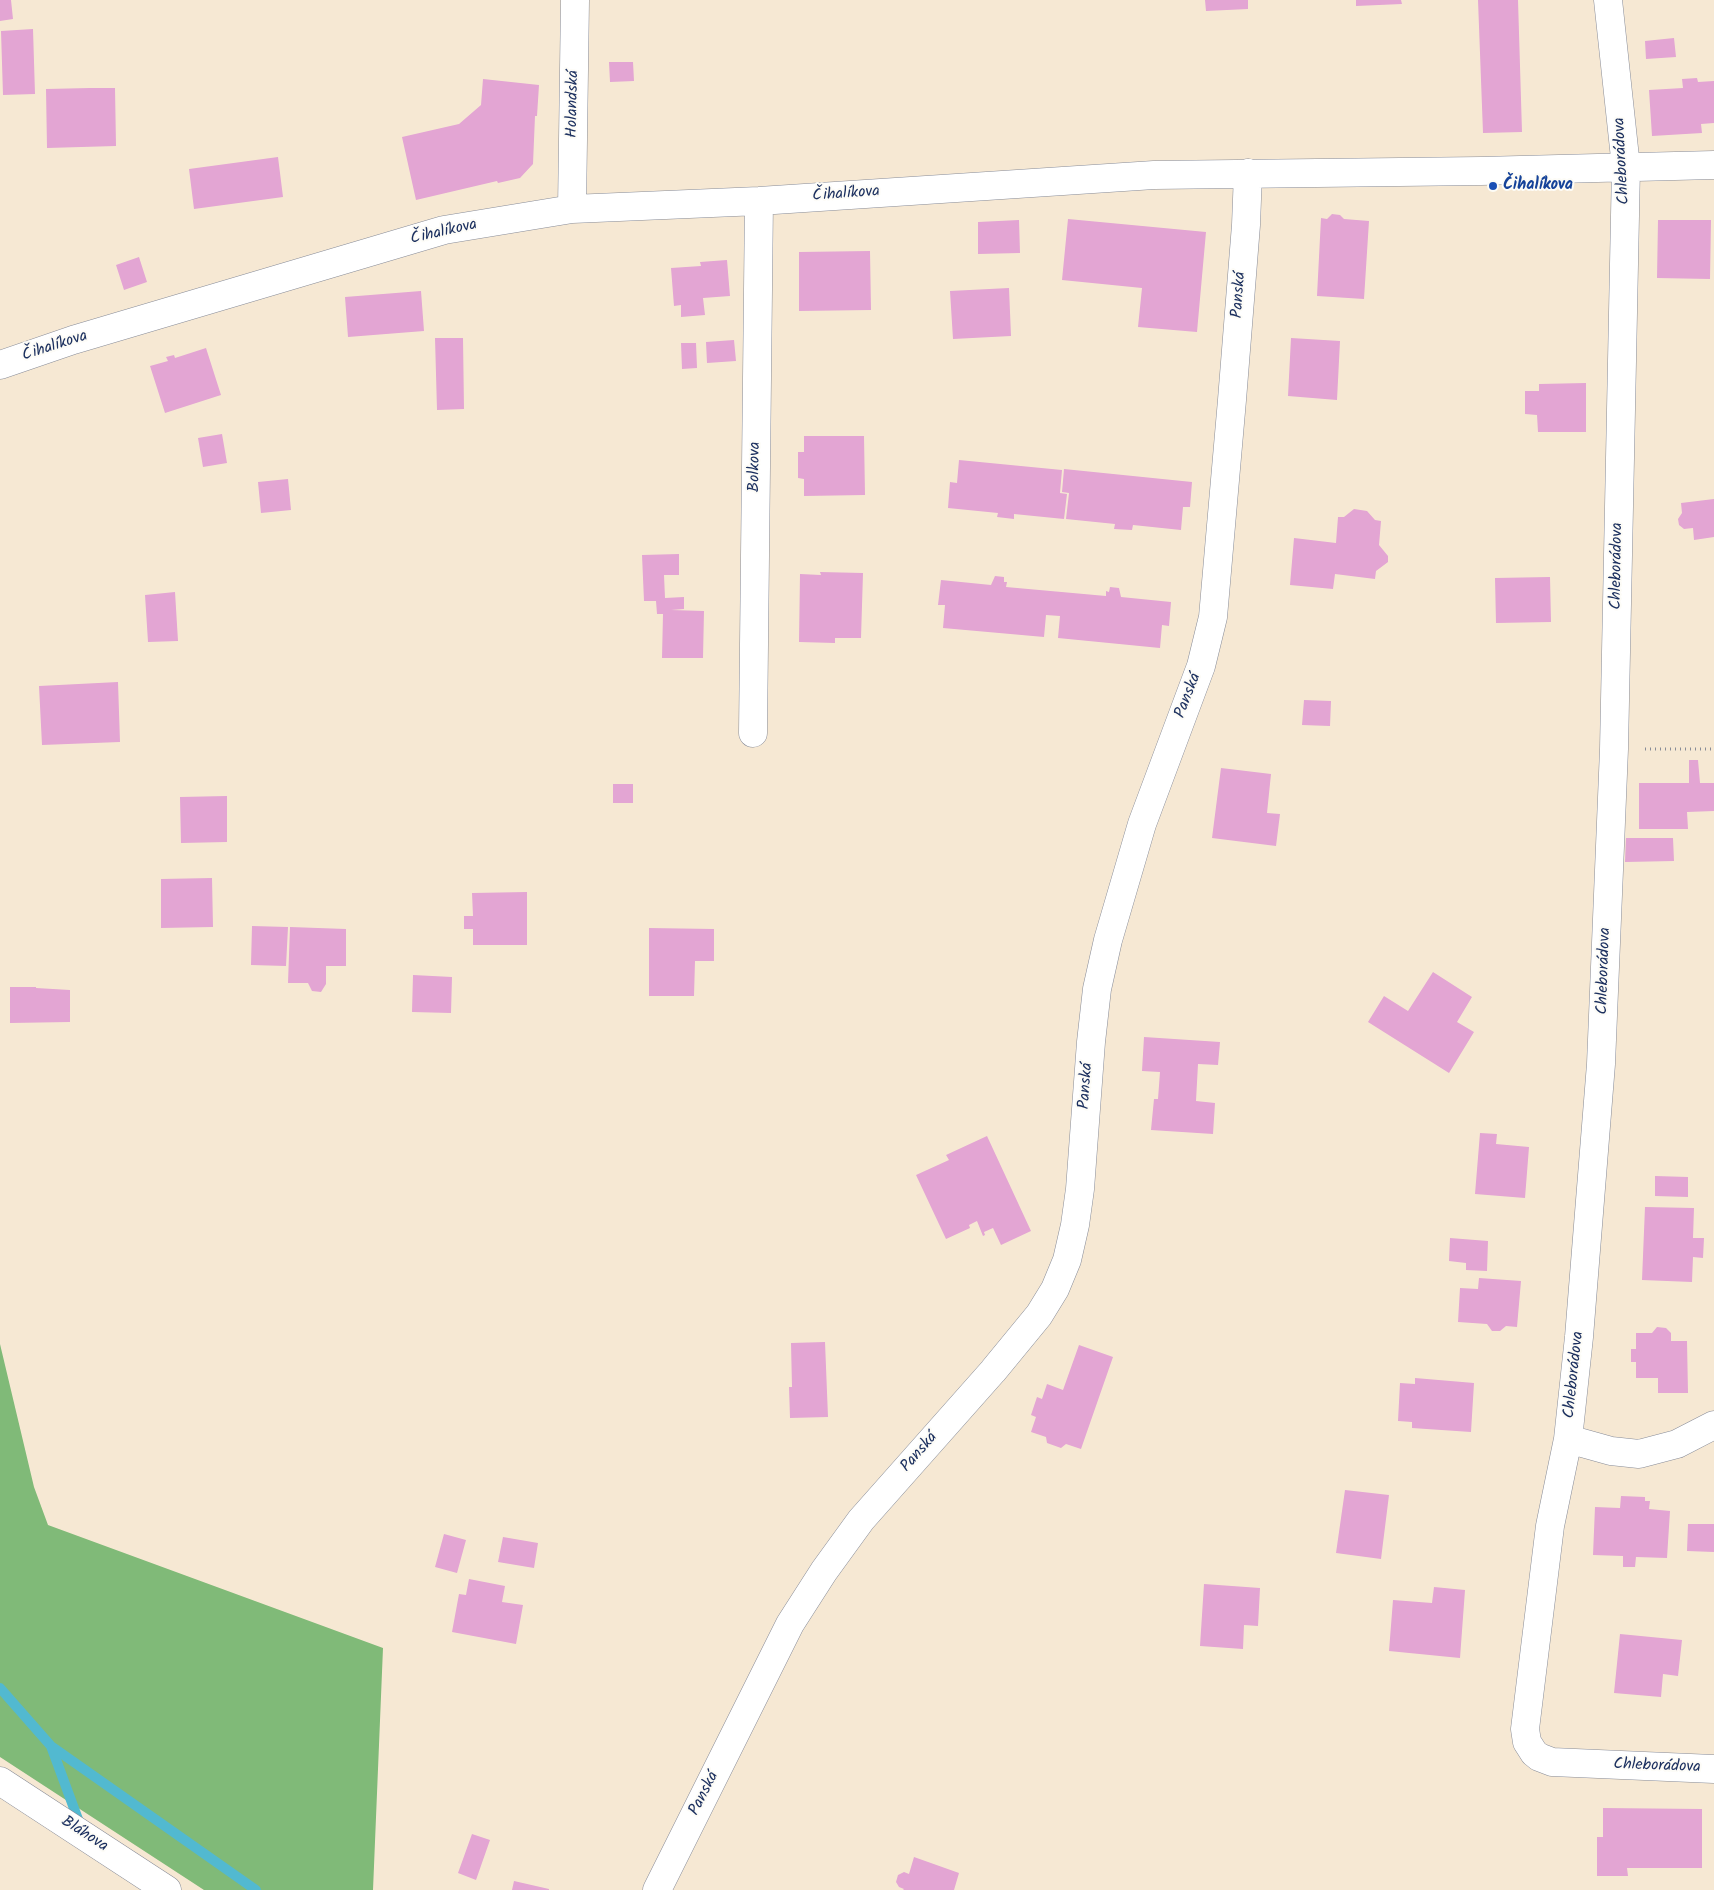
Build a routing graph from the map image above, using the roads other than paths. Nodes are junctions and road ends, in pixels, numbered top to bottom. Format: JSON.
{"nodes":[{"id":1,"x":575,"y":0,"type":"edge"},
{"id":2,"x":1608,"y":0,"type":"edge"},
{"id":3,"x":1714,"y":165,"type":"edge"},
{"id":4,"x":1626,"y":167,"type":"junction"},
{"id":5,"x":1248,"y":173,"type":"junction"},
{"id":6,"x":760,"y":201,"type":"junction"},
{"id":7,"x":572,"y":209,"type":"junction"},
{"id":8,"x":0,"y":365,"type":"edge"},
{"id":9,"x":753,"y":733,"type":"dead end"},
{"id":10,"x":1714,"y":1425,"type":"edge"},
{"id":11,"x":1568,"y":1439,"type":"junction"},
{"id":12,"x":1714,"y":1769,"type":"edge"},
{"id":13,"x":0,"y":1781,"type":"edge"},
{"id":14,"x":167,"y":1890,"type":"edge"},
{"id":15,"x":657,"y":1890,"type":"edge"}],
"edges":[{"from":1,"to":7,"type":"street","name":"Holandská"},
{"from":2,"to":4,"type":"street","name":"Chleborádova"},
{"from":3,"to":4,"type":"street","name":"Čihalíkova"},
{"from":4,"to":5,"type":"street","name":"Čihalíkova"},
{"from":4,"to":11,"type":"street","name":"Chleborádova"},
{"from":5,"to":6,"type":"street","name":"Čihalíkova"},
{"from":5,"to":15,"type":"street","name":"Panská"},
{"from":6,"to":7,"type":"street","name":"Čihalíkova"},
{"from":6,"to":9,"type":"street","name":"Bolkova"},
{"from":7,"to":8,"type":"street","name":"Čihalíkova"},
{"from":10,"to":11,"type":"street"},
{"from":11,"to":12,"type":"street","name":"Chleborádova"},
{"from":13,"to":14,"type":"street","name":"Bláhova"}]}
